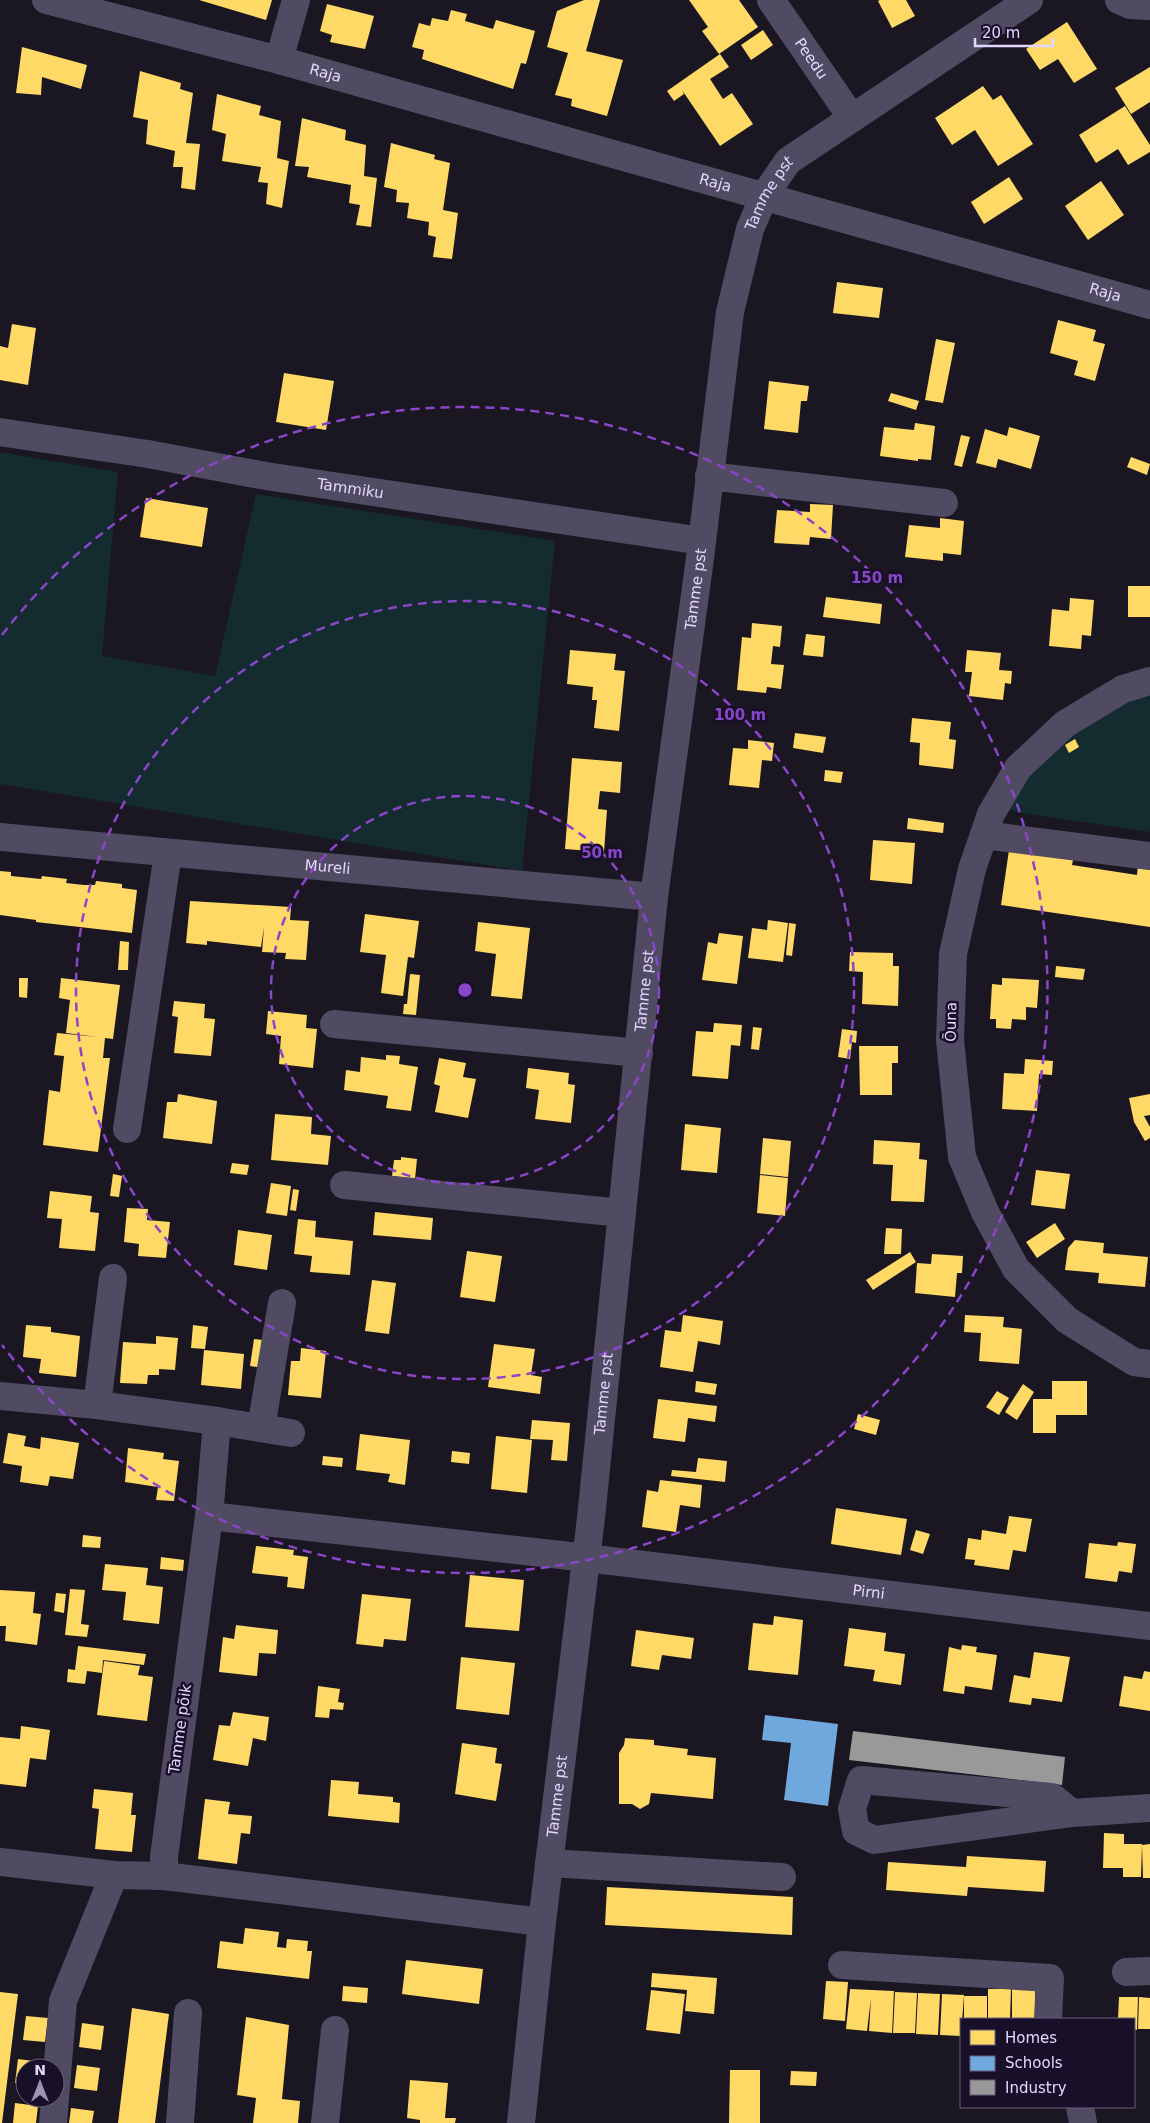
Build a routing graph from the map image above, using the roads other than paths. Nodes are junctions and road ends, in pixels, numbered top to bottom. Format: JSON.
{"nodes":[{"id":1,"x":46,"y":0,"type":"edge"},
{"id":2,"x":296,"y":0,"type":"edge"},
{"id":3,"x":771,"y":0,"type":"edge"},
{"id":4,"x":1029,"y":0,"type":"edge"},
{"id":5,"x":1119,"y":0,"type":"edge"},
{"id":6,"x":1150,"y":6,"type":"edge"},
{"id":7,"x":279,"y":60,"type":"junction"},
{"id":8,"x":852,"y":118,"type":"junction"},
{"id":9,"x":764,"y":196,"type":"junction"},
{"id":10,"x":1150,"y":305,"type":"edge"},
{"id":11,"x":0,"y":432,"type":"edge"},
{"id":12,"x":709,"y":476,"type":"junction"},
{"id":13,"x":944,"y":503,"type":"dead end"},
{"id":14,"x":702,"y":541,"type":"junction"},
{"id":15,"x":1150,"y":681,"type":"edge"},
{"id":16,"x":984,"y":835,"type":"junction"},
{"id":17,"x":0,"y":837,"type":"edge"},
{"id":18,"x":168,"y":853,"type":"junction"},
{"id":19,"x":1150,"y":856,"type":"edge"},
{"id":20,"x":654,"y":897,"type":"junction"},
{"id":21,"x":334,"y":1024,"type":"dead end"},
{"id":22,"x":638,"y":1054,"type":"junction"},
{"id":23,"x":127,"y":1129,"type":"dead end"},
{"id":24,"x":344,"y":1185,"type":"dead end"},
{"id":25,"x":622,"y":1213,"type":"junction"},
{"id":26,"x":113,"y":1278,"type":"dead end"},
{"id":27,"x":282,"y":1303,"type":"dead end"},
{"id":28,"x":1150,"y":1364,"type":"edge"},
{"id":29,"x":0,"y":1396,"type":"edge"},
{"id":30,"x":97,"y":1405,"type":"junction"},
{"id":31,"x":217,"y":1421,"type":"junction"},
{"id":32,"x":261,"y":1428,"type":"junction"},
{"id":33,"x":292,"y":1433,"type":"dead end"},
{"id":34,"x":209,"y":1516,"type":"junction"},
{"id":35,"x":587,"y":1558,"type":"junction"},
{"id":36,"x":1150,"y":1626,"type":"edge"},
{"id":37,"x":1150,"y":1808,"type":"edge"},
{"id":38,"x":1072,"y":1812,"type":"junction"},
{"id":39,"x":0,"y":1862,"type":"edge"},
{"id":40,"x":549,"y":1863,"type":"junction"},
{"id":41,"x":114,"y":1875,"type":"junction"},
{"id":42,"x":164,"y":1876,"type":"junction"},
{"id":43,"x":782,"y":1877,"type":"dead end"},
{"id":44,"x":542,"y":1922,"type":"junction"},
{"id":45,"x":842,"y":1965,"type":"dead end"},
{"id":46,"x":188,"y":2013,"type":"dead end"},
{"id":47,"x":1048,"y":2018,"type":"edge"},
{"id":48,"x":336,"y":2030,"type":"dead end"},
{"id":49,"x":1080,"y":2108,"type":"edge"},
{"id":50,"x":53,"y":2123,"type":"edge"},
{"id":51,"x":180,"y":2123,"type":"edge"},
{"id":52,"x":325,"y":2123,"type":"edge"},
{"id":53,"x":521,"y":2123,"type":"edge"},
{"id":54,"x":1083,"y":2123,"type":"edge"}],
"edges":[{"from":1,"to":7,"type":"street","name":"Raja"},
{"from":2,"to":7,"type":"street"},
{"from":3,"to":8,"type":"street","name":"Peedu"},
{"from":4,"to":8,"type":"street","name":"Tamme pst"},
{"from":5,"to":6,"type":"street"},
{"from":7,"to":9,"type":"street","name":"Raja"},
{"from":8,"to":9,"type":"street","name":"Tamme pst"},
{"from":9,"to":10,"type":"street","name":"Raja"},
{"from":9,"to":12,"type":"street","name":"Tamme pst"},
{"from":11,"to":14,"type":"street","name":"Tammiku"},
{"from":12,"to":13,"type":"street"},
{"from":12,"to":14,"type":"street","name":"Tamme pst"},
{"from":14,"to":20,"type":"street","name":"Tamme pst"},
{"from":15,"to":16,"type":"street","name":"Õuna"},
{"from":16,"to":19,"type":"street"},
{"from":16,"to":28,"type":"street","name":"Õuna"},
{"from":17,"to":18,"type":"street","name":"Mureli"},
{"from":18,"to":20,"type":"street","name":"Mureli"},
{"from":18,"to":23,"type":"street"},
{"from":20,"to":22,"type":"street","name":"Tamme pst"},
{"from":21,"to":22,"type":"street"},
{"from":22,"to":25,"type":"street","name":"Tamme pst"},
{"from":24,"to":25,"type":"street"},
{"from":25,"to":35,"type":"street","name":"Tamme pst"},
{"from":26,"to":30,"type":"street"},
{"from":27,"to":32,"type":"street"},
{"from":29,"to":30,"type":"street"},
{"from":30,"to":31,"type":"street"},
{"from":31,"to":32,"type":"street"},
{"from":31,"to":34,"type":"street","name":"Tamme põik"},
{"from":32,"to":33,"type":"street"},
{"from":34,"to":35,"type":"street","name":"Pirni"},
{"from":34,"to":42,"type":"street","name":"Tamme põik"},
{"from":35,"to":36,"type":"street","name":"Pirni"},
{"from":35,"to":40,"type":"street","name":"Tamme pst"},
{"from":37,"to":38,"type":"street"},
{"from":38,"to":38,"type":"street"},
{"from":39,"to":41,"type":"street"},
{"from":40,"to":43,"type":"street"},
{"from":40,"to":44,"type":"street","name":"Tamme pst"},
{"from":41,"to":42,"type":"street"},
{"from":41,"to":50,"type":"street"},
{"from":42,"to":44,"type":"street"},
{"from":44,"to":53,"type":"street","name":"Tamme pst"},
{"from":45,"to":47,"type":"street"},
{"from":46,"to":51,"type":"street"},
{"from":48,"to":52,"type":"street"},
{"from":49,"to":54,"type":"street"}]}
